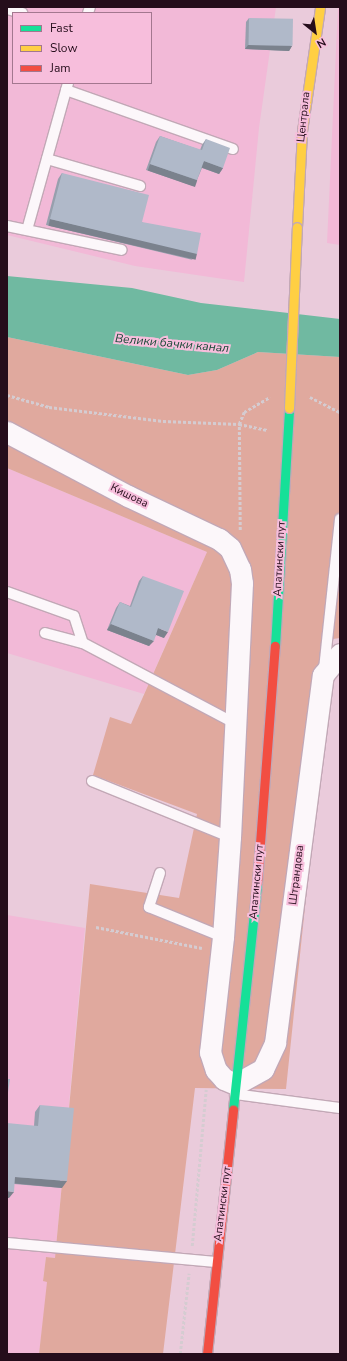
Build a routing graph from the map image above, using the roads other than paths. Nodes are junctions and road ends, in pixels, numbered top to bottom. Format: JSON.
{"nodes":[{"id":1,"x":320,"y":7,"type":"edge"},
{"id":2,"x":7,"y":9,"type":"edge"},
{"id":3,"x":18,"y":12,"type":"edge"},
{"id":4,"x":67,"y":86,"type":"edge"},
{"id":5,"x":233,"y":149,"type":"dead end"},
{"id":6,"x":47,"y":159,"type":"junction"},
{"id":7,"x":140,"y":186,"type":"dead end"},
{"id":8,"x":7,"y":226,"type":"edge"},
{"id":9,"x":27,"y":230,"type":"junction"},
{"id":10,"x":122,"y":250,"type":"dead end"},
{"id":11,"x":289,"y":408,"type":"joint"},
{"id":12,"x":7,"y":432,"type":"edge"},
{"id":13,"x":340,"y":519,"type":"edge"},
{"id":14,"x":7,"y":592,"type":"edge"},
{"id":15,"x":45,"y":632,"type":"dead end"},
{"id":16,"x":83,"y":643,"type":"junction"},
{"id":17,"x":340,"y":654,"type":"edge"},
{"id":18,"x":323,"y":675,"type":"junction"},
{"id":19,"x":236,"y":724,"type":"junction"},
{"id":20,"x":92,"y":781,"type":"dead end"},
{"id":21,"x":230,"y":837,"type":"junction"},
{"id":22,"x":160,"y":873,"type":"dead end"},
{"id":23,"x":223,"y":944,"type":"junction"},
{"id":24,"x":236,"y":1089,"type":"junction"},
{"id":25,"x":340,"y":1108,"type":"edge"},
{"id":26,"x":7,"y":1243,"type":"edge"},
{"id":27,"x":216,"y":1262,"type":"junction"},
{"id":28,"x":207,"y":1354,"type":"edge"}],
"edges":[{"from":1,"to":11,"type":"main road","name":"Централа","bridge":true},
{"from":2,"to":3,"type":"lane"},
{"from":4,"to":5,"type":"lane"},
{"from":4,"to":6,"type":"lane"},
{"from":6,"to":7,"type":"lane"},
{"from":6,"to":9,"type":"lane"},
{"from":8,"to":9,"type":"lane"},
{"from":9,"to":10,"type":"lane"},
{"from":11,"to":24,"type":"main road","name":"Апатински пут"},
{"from":12,"to":19,"type":"street","name":"Кишова"},
{"from":13,"to":18,"type":"lane"},
{"from":14,"to":16,"type":"lane"},
{"from":15,"to":16,"type":"lane"},
{"from":16,"to":19,"type":"lane"},
{"from":17,"to":18,"type":"street"},
{"from":18,"to":24,"type":"street","name":"Штрандова"},
{"from":19,"to":21,"type":"street"},
{"from":20,"to":21,"type":"lane"},
{"from":21,"to":23,"type":"street"},
{"from":22,"to":23,"type":"lane"},
{"from":23,"to":24,"type":"street"},
{"from":24,"to":25,"type":"lane"},
{"from":24,"to":27,"type":"main road","name":"Апатински пут"},
{"from":26,"to":27,"type":"lane"},
{"from":27,"to":28,"type":"main road","name":"Апатински пут"}]}
